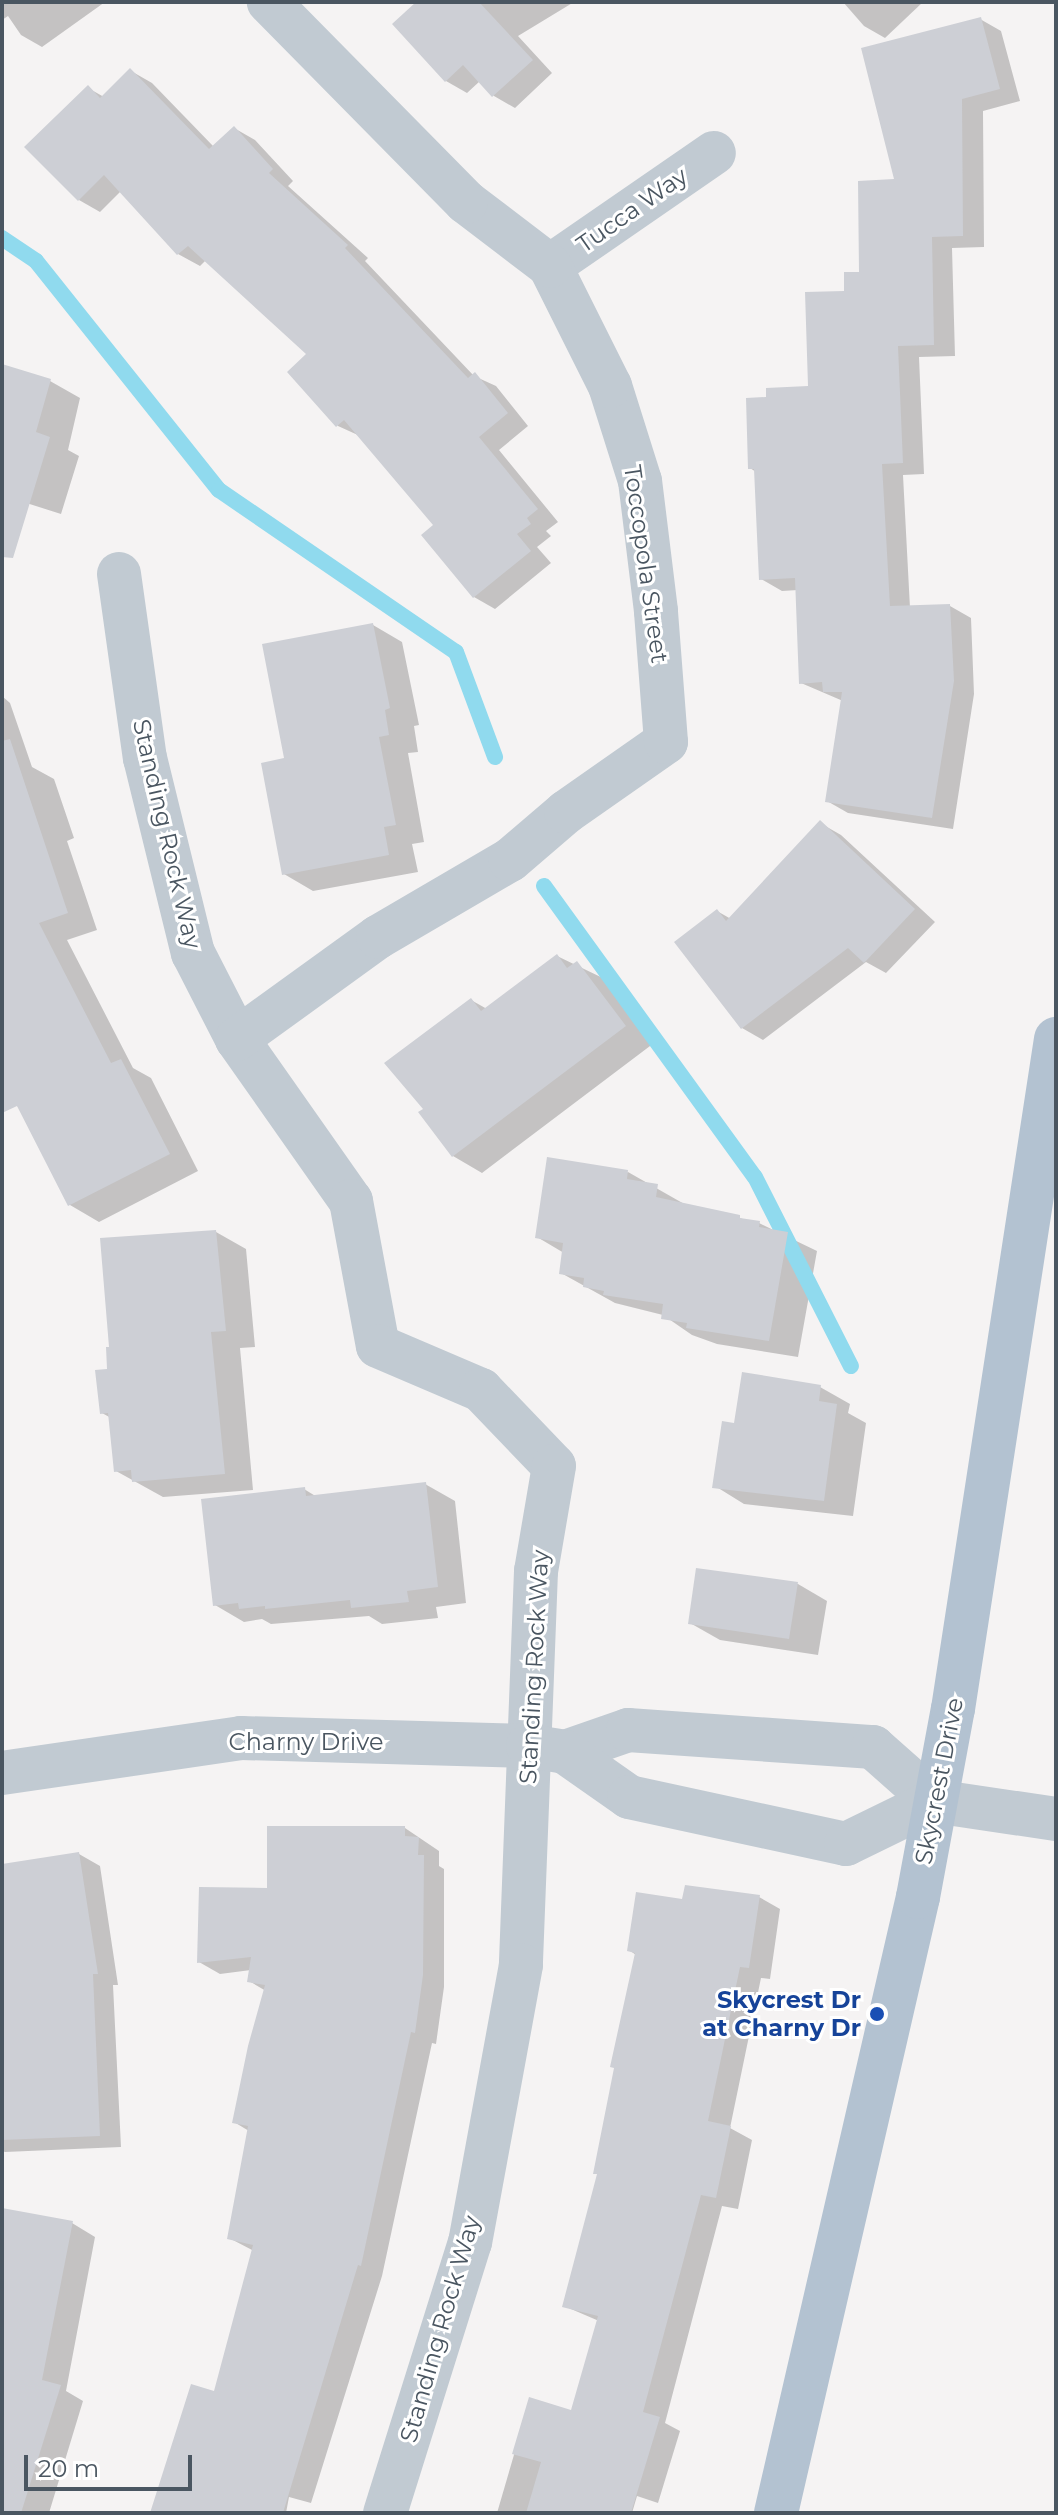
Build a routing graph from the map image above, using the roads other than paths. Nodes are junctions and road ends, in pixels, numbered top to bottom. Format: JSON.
{"nodes":[{"id":1,"x":269,"y":2,"type":"edge"},
{"id":2,"x":714,"y":153,"type":"dead end"},
{"id":3,"x":550,"y":266,"type":"junction"},
{"id":4,"x":119,"y":574,"type":"dead end"},
{"id":5,"x":237,"y":1039,"type":"junction"},
{"id":6,"x":1056,"y":1039,"type":"edge"},
{"id":7,"x":546,"y":1749,"type":"junction"},
{"id":8,"x":2,"y":1773,"type":"edge"},
{"id":9,"x":934,"y":1801,"type":"junction"},
{"id":10,"x":1056,"y":1819,"type":"edge"},
{"id":11,"x":385,"y":2513,"type":"edge"},
{"id":12,"x":776,"y":2513,"type":"edge"}],
"edges":[{"from":1,"to":3,"type":"street","name":"Toccopola Street"},
{"from":2,"to":3,"type":"street","name":"Tucca Way"},
{"from":3,"to":5,"type":"street","name":"Toccopola Street"},
{"from":4,"to":5,"type":"street","name":"Standing Rock Way"},
{"from":5,"to":7,"type":"street","name":"Standing Rock Way"},
{"from":6,"to":9,"type":"main road","name":"Skycrest Drive"},
{"from":7,"to":8,"type":"street","name":"Charny Drive"},
{"from":7,"to":9,"type":"street","name":"Charny Drive"},
{"from":7,"to":9,"type":"street"},
{"from":7,"to":11,"type":"street","name":"Standing Rock Way"},
{"from":9,"to":10,"type":"street"},
{"from":9,"to":12,"type":"main road","name":"Skycrest Drive"}]}
